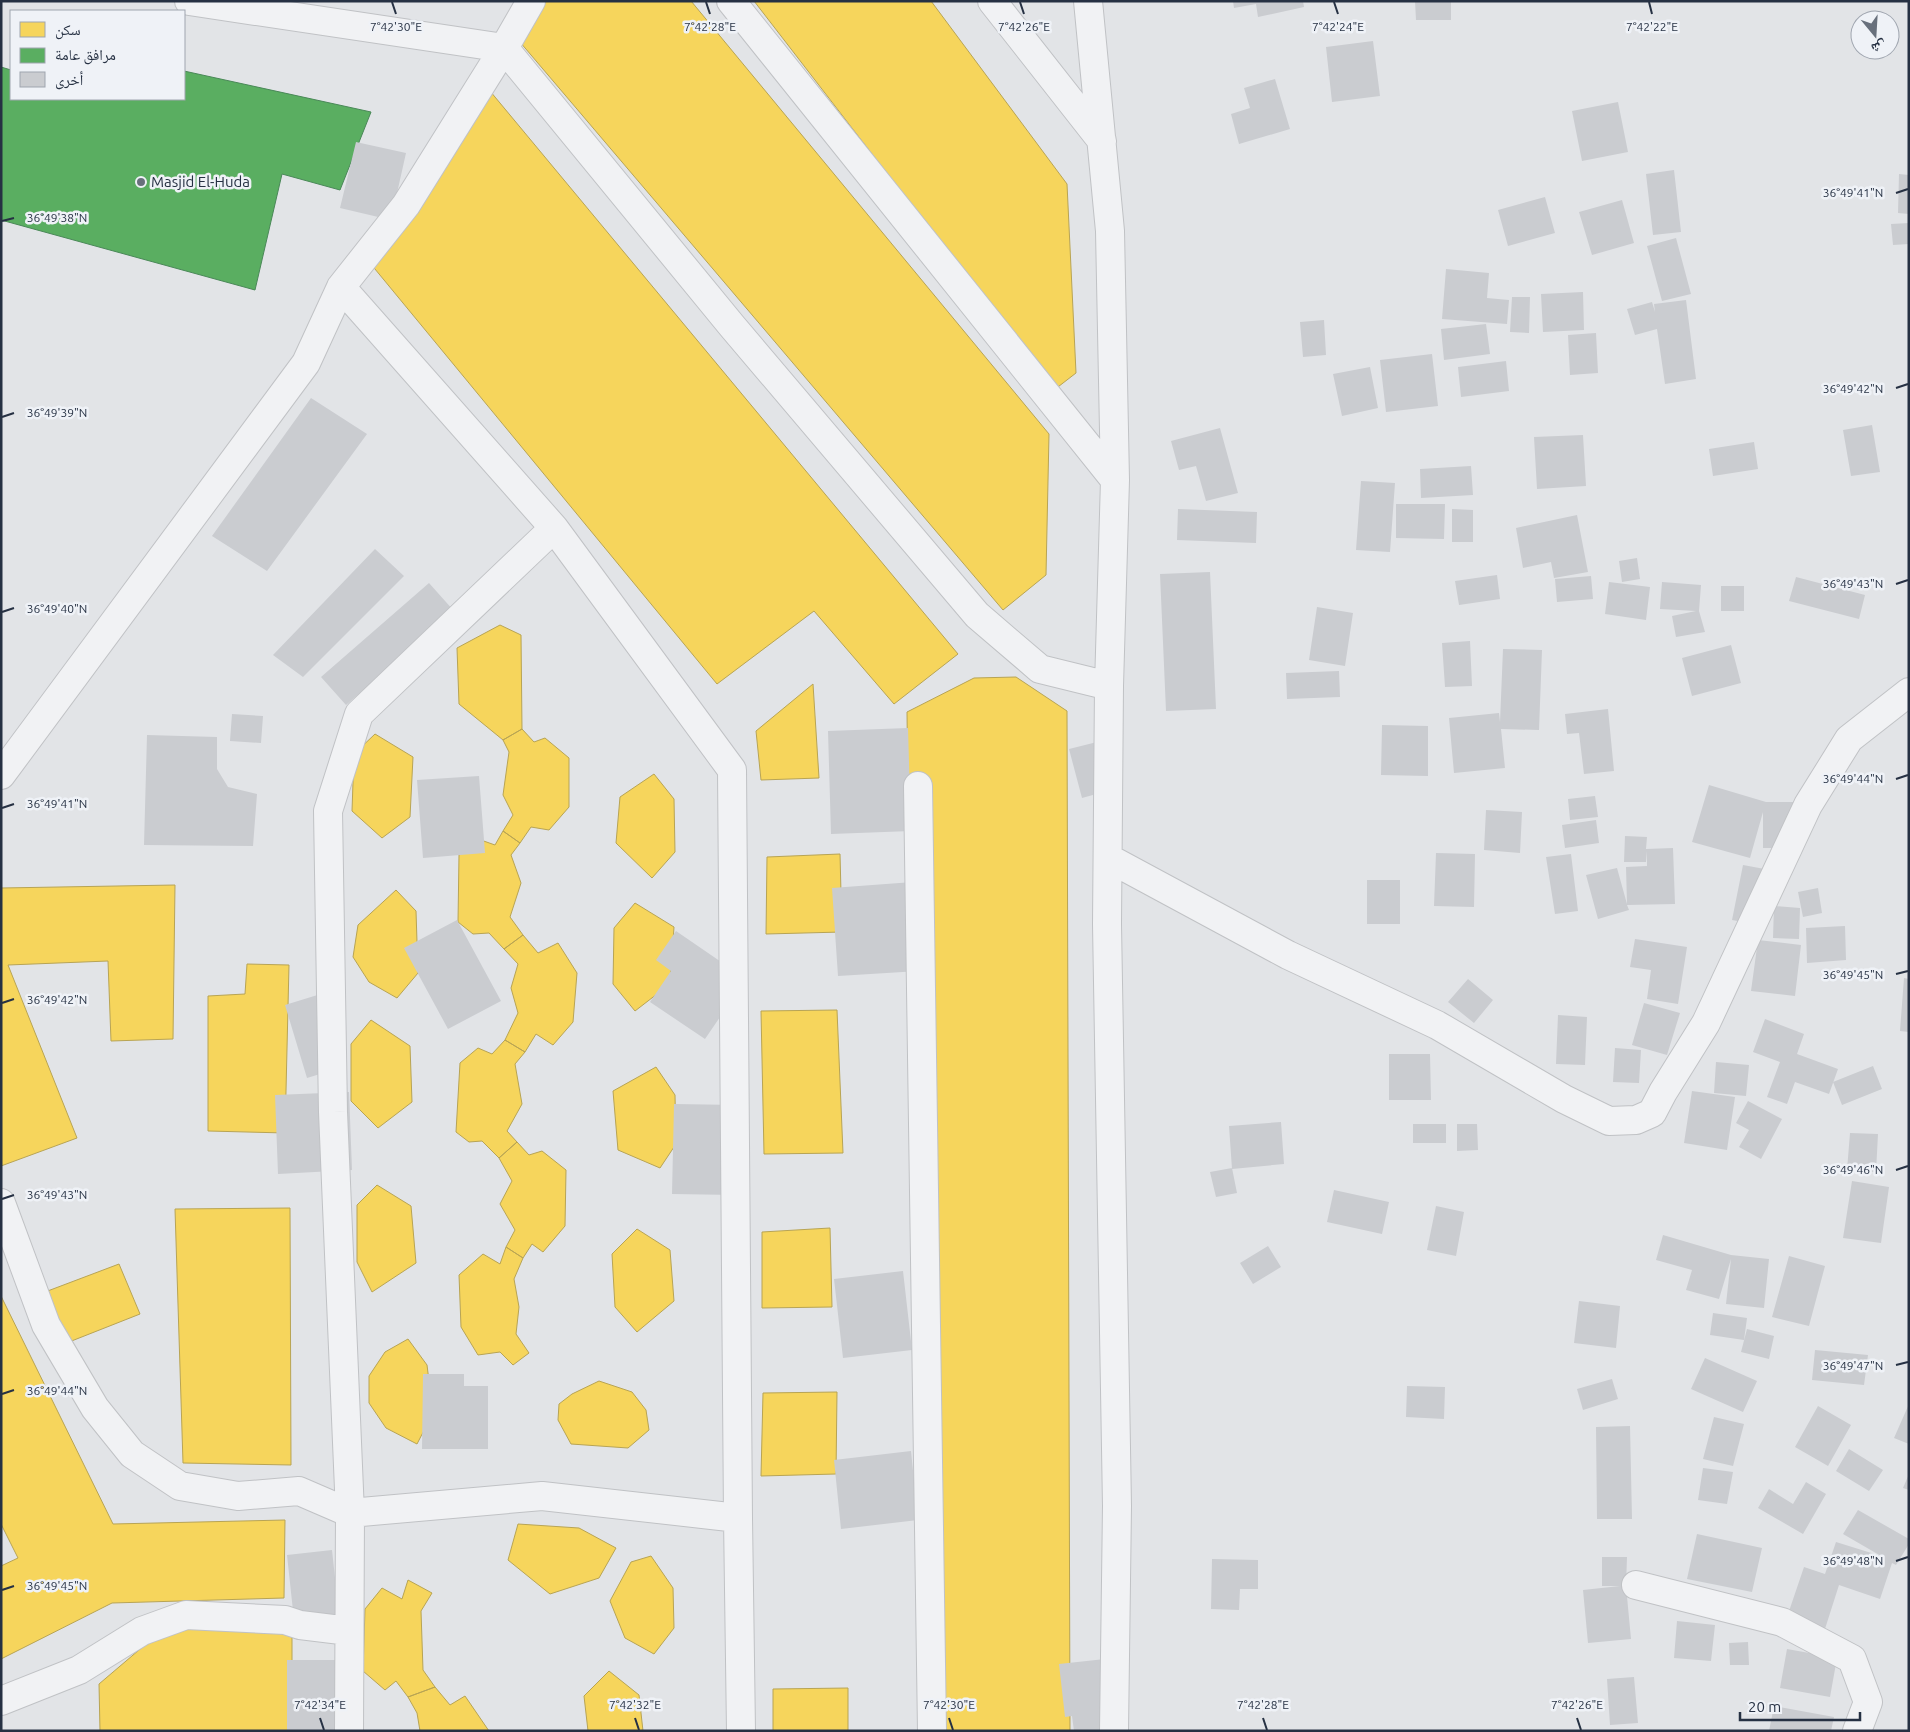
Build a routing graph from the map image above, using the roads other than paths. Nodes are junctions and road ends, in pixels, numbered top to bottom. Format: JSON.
{"nodes":[{"id":1,"x":189,"y":1,"type":"edge"},
{"id":2,"x":531,"y":1,"type":"edge"},
{"id":3,"x":731,"y":1,"type":"edge"},
{"id":4,"x":992,"y":1,"type":"edge"},
{"id":5,"x":1088,"y":1,"type":"edge"},
{"id":6,"x":504,"y":48,"type":"junction"},
{"id":7,"x":1102,"y":141,"type":"junction"},
{"id":8,"x":341,"y":287,"type":"junction"},
{"id":9,"x":1115,"y":480,"type":"junction"},
{"id":10,"x":554,"y":528,"type":"junction"},
{"id":11,"x":1110,"y":686,"type":"junction"},
{"id":12,"x":1909,"y":692,"type":"edge"},
{"id":13,"x":1,"y":775,"type":"edge"},
{"id":14,"x":918,"y":786,"type":"dead end"},
{"id":15,"x":1108,"y":858,"type":"junction"},
{"id":16,"x":1,"y":1203,"type":"edge"},
{"id":17,"x":350,"y":1514,"type":"junction"},
{"id":18,"x":738,"y":1518,"type":"junction"},
{"id":19,"x":1636,"y":1585,"type":"dead end"},
{"id":20,"x":349,"y":1631,"type":"junction"},
{"id":21,"x":1,"y":1702,"type":"edge"},
{"id":22,"x":349,"y":1731,"type":"edge"},
{"id":23,"x":741,"y":1731,"type":"edge"},
{"id":24,"x":932,"y":1731,"type":"edge"},
{"id":25,"x":1114,"y":1731,"type":"edge"},
{"id":26,"x":1857,"y":1731,"type":"edge"}],
"edges":[{"from":1,"to":6,"type":"street"},
{"from":2,"to":6,"type":"street"},
{"from":3,"to":9,"type":"street"},
{"from":4,"to":7,"type":"street"},
{"from":5,"to":7,"type":"street"},
{"from":6,"to":8,"type":"street"},
{"from":6,"to":11,"type":"street"},
{"from":7,"to":9,"type":"street"},
{"from":8,"to":10,"type":"street"},
{"from":8,"to":13,"type":"street"},
{"from":9,"to":11,"type":"street"},
{"from":10,"to":17,"type":"street"},
{"from":10,"to":18,"type":"street"},
{"from":11,"to":15,"type":"street"},
{"from":12,"to":15,"type":"street"},
{"from":14,"to":24,"type":"street"},
{"from":15,"to":25,"type":"street"},
{"from":16,"to":17,"type":"street"},
{"from":17,"to":18,"type":"street"},
{"from":17,"to":20,"type":"street"},
{"from":18,"to":23,"type":"street"},
{"from":19,"to":26,"type":"street"},
{"from":20,"to":21,"type":"street"},
{"from":20,"to":22,"type":"street"}]}
